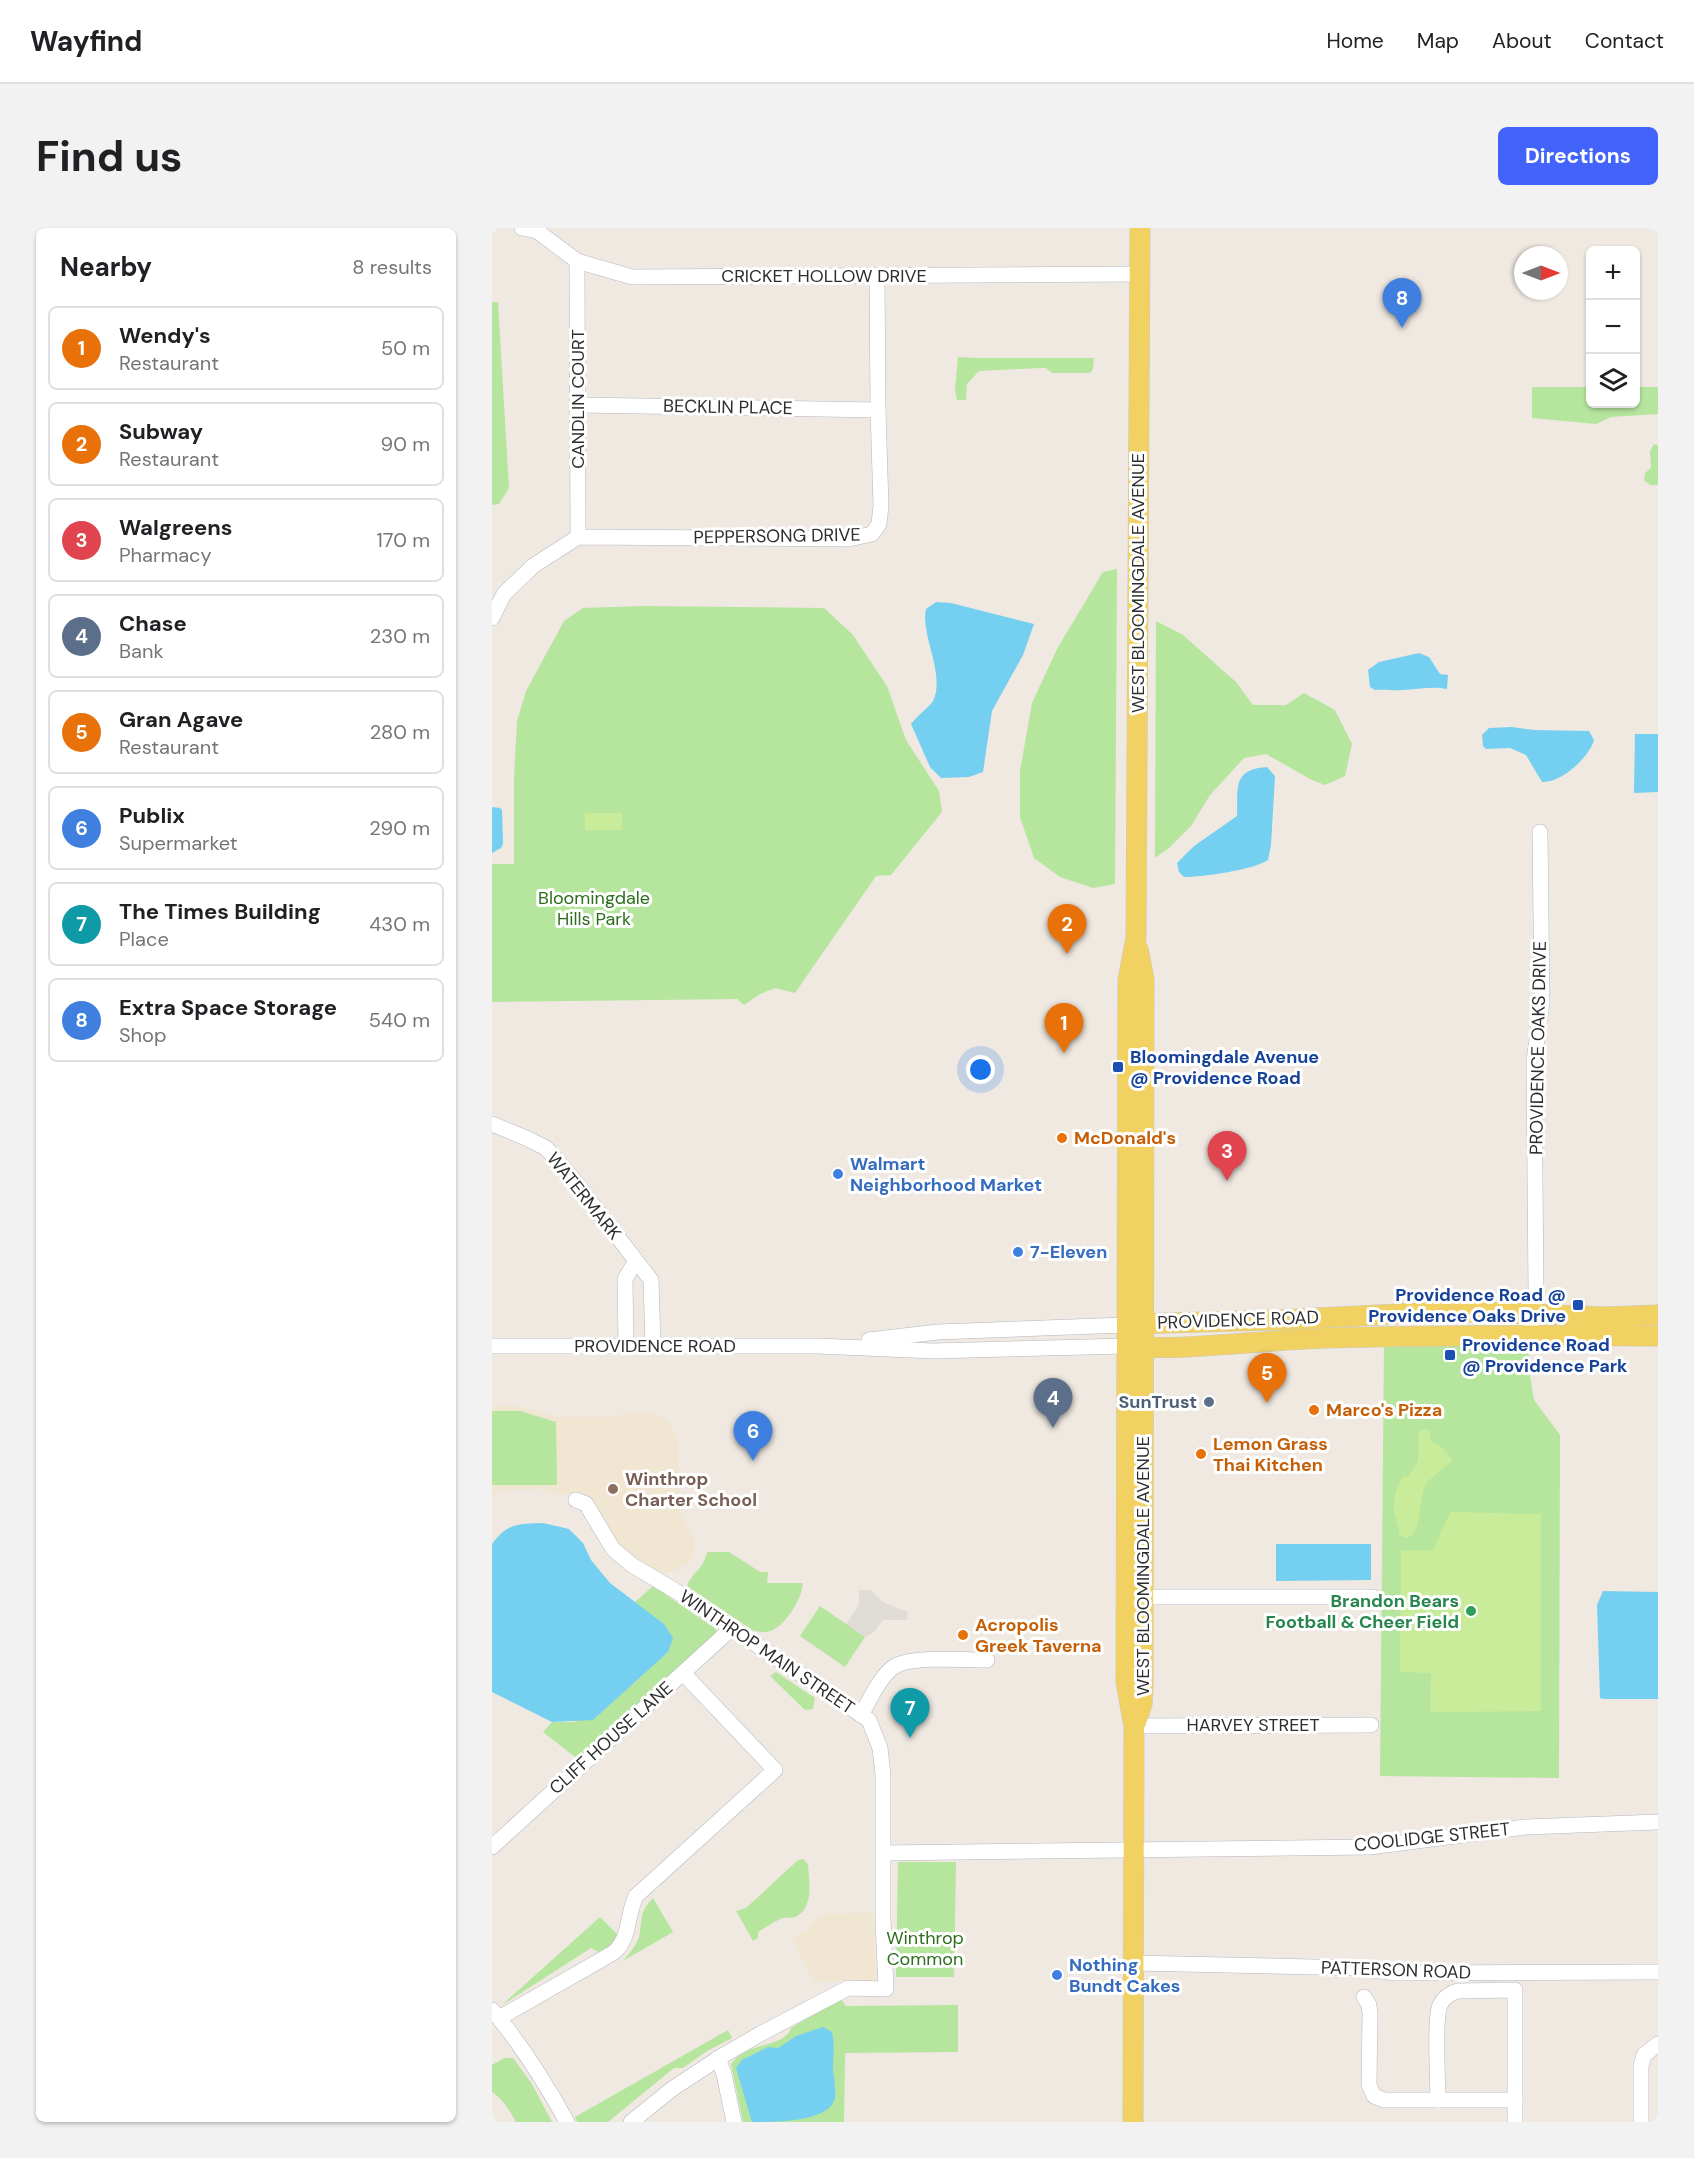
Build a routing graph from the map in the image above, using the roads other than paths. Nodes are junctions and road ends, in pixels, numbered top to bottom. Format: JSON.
{"nodes":[{"id":1,"x":522,"y":228,"type":"edge"},
{"id":2,"x":1140,"y":228,"type":"edge"},
{"id":3,"x":577,"y":261,"type":"junction"},
{"id":4,"x":1139,"y":274,"type":"junction"},
{"id":5,"x":877,"y":275,"type":"junction"},
{"id":6,"x":578,"y":405,"type":"junction"},
{"id":7,"x":878,"y":410,"type":"junction"},
{"id":8,"x":578,"y":537,"type":"junction"},
{"id":9,"x":492,"y":618,"type":"edge"},
{"id":10,"x":1539,"y":832,"type":"dead end"},
{"id":11,"x":492,"y":1124,"type":"edge"},
{"id":12,"x":636,"y":1261,"type":"junction"},
{"id":13,"x":1532,"y":1313,"type":"junction"},
{"id":14,"x":1658,"y":1315,"type":"edge"},
{"id":15,"x":1135,"y":1324,"type":"junction"},
{"id":16,"x":1532,"y":1336,"type":"junction"},
{"id":17,"x":1658,"y":1336,"type":"edge"},
{"id":18,"x":492,"y":1346,"type":"edge"},
{"id":19,"x":626,"y":1346,"type":"junction"},
{"id":20,"x":652,"y":1346,"type":"junction"},
{"id":21,"x":818,"y":1346,"type":"junction"},
{"id":22,"x":1135,"y":1347,"type":"junction"},
{"id":23,"x":576,"y":1500,"type":"dead end"},
{"id":24,"x":1373,"y":1597,"type":"dead end"},
{"id":25,"x":1134,"y":1601,"type":"junction"},
{"id":26,"x":731,"y":1629,"type":"junction"},
{"id":27,"x":987,"y":1660,"type":"dead end"},
{"id":28,"x":683,"y":1673,"type":"junction"},
{"id":29,"x":861,"y":1715,"type":"junction"},
{"id":30,"x":1371,"y":1725,"type":"dead end"},
{"id":31,"x":1134,"y":1726,"type":"junction"},
{"id":32,"x":1658,"y":1821,"type":"edge"},
{"id":33,"x":492,"y":1847,"type":"edge"},
{"id":34,"x":1134,"y":1849,"type":"junction"},
{"id":35,"x":884,"y":1852,"type":"junction"},
{"id":36,"x":1133,"y":1964,"type":"junction"},
{"id":37,"x":1658,"y":1972,"type":"edge"},
{"id":38,"x":1364,"y":1997,"type":"dead end"},
{"id":39,"x":495,"y":2014,"type":"edge"},
{"id":40,"x":1658,"y":2044,"type":"edge"},
{"id":41,"x":718,"y":2058,"type":"junction"},
{"id":42,"x":1438,"y":2100,"type":"junction"},
{"id":43,"x":1515,"y":2100,"type":"junction"},
{"id":44,"x":567,"y":2122,"type":"edge"},
{"id":45,"x":632,"y":2122,"type":"edge"},
{"id":46,"x":734,"y":2122,"type":"edge"},
{"id":47,"x":1133,"y":2122,"type":"edge"},
{"id":48,"x":1515,"y":2122,"type":"edge"},
{"id":49,"x":1641,"y":2122,"type":"edge"}],
"edges":[{"from":1,"to":3,"type":"street","name":"CRICKET HOLLOW DRIVE"},
{"from":2,"to":4,"type":"main road","name":"WEST BLOOMINGDALE AVENUE"},
{"from":3,"to":5,"type":"street","name":"CRICKET HOLLOW DRIVE"},
{"from":3,"to":6,"type":"street","name":"CANDLIN COURT"},
{"from":4,"to":5,"type":"street","name":"CRICKET HOLLOW DRIVE"},
{"from":4,"to":15,"type":"main road","name":"WEST BLOOMINGDALE AVENUE"},
{"from":5,"to":7,"type":"street","name":"PEPPERSONG DRIVE"},
{"from":6,"to":7,"type":"street","name":"BECKLIN PLACE"},
{"from":6,"to":8,"type":"street","name":"CANDLIN COURT"},
{"from":7,"to":8,"type":"street","name":"PEPPERSONG DRIVE"},
{"from":8,"to":9,"type":"street"},
{"from":10,"to":13,"type":"street","name":"PROVIDENCE OAKS DRIVE"},
{"from":11,"to":12,"type":"street","name":"WATERMARK"},
{"from":12,"to":19,"type":"street"},
{"from":12,"to":20,"type":"street","name":"WATERMARK"},
{"from":13,"to":14,"type":"main road","name":"PROVIDENCE ROAD"},
{"from":13,"to":15,"type":"main road","name":"PROVIDENCE ROAD"},
{"from":13,"to":16,"type":"street","name":"PROVIDENCE OAKS DRIVE"},
{"from":15,"to":21,"type":"street","name":"PROVIDENCE ROAD"},
{"from":15,"to":22,"type":"main road","name":"WEST BLOOMINGDALE AVENUE"},
{"from":16,"to":17,"type":"main road","name":"PROVIDENCE ROAD"},
{"from":16,"to":22,"type":"main road","name":"PROVIDENCE ROAD"},
{"from":18,"to":19,"type":"street","name":"PROVIDENCE ROAD"},
{"from":19,"to":20,"type":"street","name":"PROVIDENCE ROAD"},
{"from":20,"to":21,"type":"street","name":"PROVIDENCE ROAD"},
{"from":21,"to":22,"type":"street","name":"PROVIDENCE ROAD"},
{"from":22,"to":25,"type":"main road","name":"WEST BLOOMINGDALE AVENUE"},
{"from":23,"to":26,"type":"street","name":"WINTHROP MAIN STREET"},
{"from":24,"to":25,"type":"street"},
{"from":25,"to":31,"type":"main road","name":"WEST BLOOMINGDALE AVENUE"},
{"from":25,"to":31,"type":"main road","name":"WEST BLOOMINGDALE AVENUE"},
{"from":26,"to":28,"type":"street","name":"CLIFF HOUSE LANE"},
{"from":26,"to":29,"type":"street","name":"WINTHROP MAIN STREET"},
{"from":27,"to":29,"type":"street"},
{"from":28,"to":33,"type":"street","name":"CLIFF HOUSE LANE"},
{"from":28,"to":39,"type":"street"},
{"from":29,"to":35,"type":"street","name":"WINTHROP MAIN STREET"},
{"from":30,"to":31,"type":"street","name":"HARVEY STREET"},
{"from":31,"to":34,"type":"main road","name":"WEST BLOOMINGDALE AVENUE"},
{"from":32,"to":34,"type":"street","name":"COOLIDGE STREET"},
{"from":34,"to":35,"type":"street","name":"COOLIDGE STREET"},
{"from":34,"to":36,"type":"main road","name":"WEST BLOOMINGDALE AVENUE"},
{"from":35,"to":41,"type":"street","name":"WINTHROP MAIN STREET"},
{"from":36,"to":37,"type":"street","name":"PATTERSON ROAD"},
{"from":36,"to":47,"type":"main road","name":"WEST BLOOMINGDALE AVENUE"},
{"from":38,"to":42,"type":"street"},
{"from":39,"to":44,"type":"street"},
{"from":40,"to":49,"type":"street"},
{"from":41,"to":45,"type":"street"},
{"from":41,"to":46,"type":"street"},
{"from":42,"to":43,"type":"street"},
{"from":42,"to":43,"type":"street"},
{"from":43,"to":48,"type":"street"}]}
